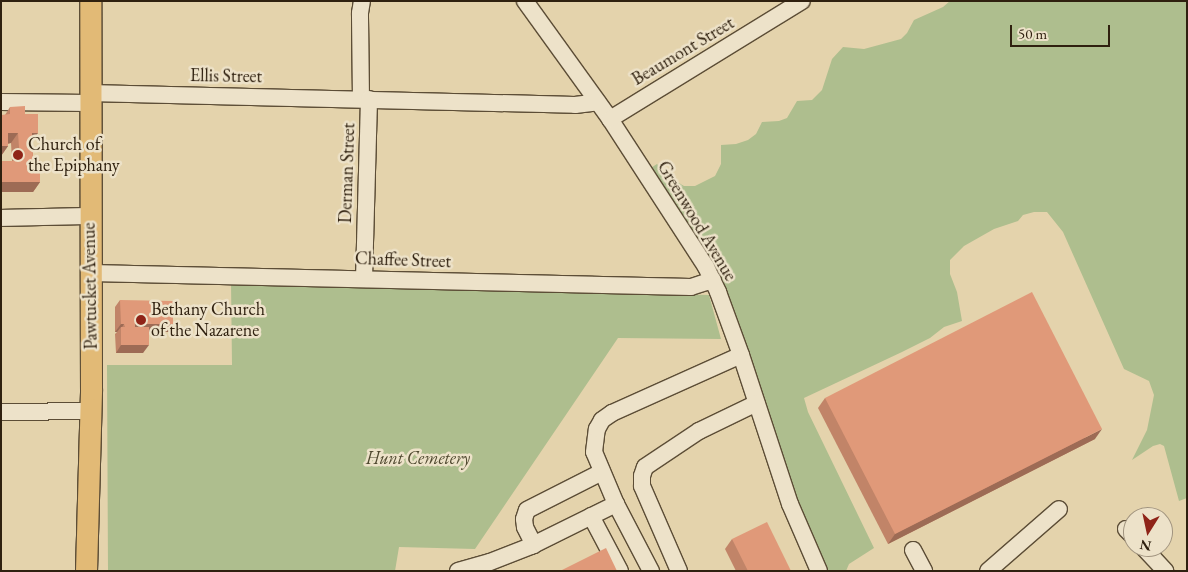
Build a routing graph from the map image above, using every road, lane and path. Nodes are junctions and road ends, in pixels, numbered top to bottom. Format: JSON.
{"nodes":[{"id":1,"x":90,"y":1,"type":"edge"},
{"id":2,"x":362,"y":1,"type":"edge"},
{"id":3,"x":525,"y":1,"type":"edge"},
{"id":4,"x":802,"y":1,"type":"edge"},
{"id":5,"x":89,"y":98,"type":"junction"},
{"id":6,"x":365,"y":99,"type":"junction"},
{"id":7,"x":1,"y":102,"type":"edge"},
{"id":8,"x":598,"y":102,"type":"junction"},
{"id":9,"x":610,"y":119,"type":"junction"},
{"id":10,"x":90,"y":216,"type":"junction"},
{"id":11,"x":1,"y":218,"type":"edge"},
{"id":12,"x":91,"y":273,"type":"junction"},
{"id":13,"x":364,"y":279,"type":"junction"},
{"id":14,"x":713,"y":280,"type":"junction"},
{"id":15,"x":741,"y":355,"type":"junction"},
{"id":16,"x":757,"y":403,"type":"junction"},
{"id":17,"x":90,"y":411,"type":"junction"},
{"id":18,"x":1,"y":412,"type":"edge"},
{"id":19,"x":602,"y":472,"type":"junction"},
{"id":20,"x":616,"y":504,"type":"junction"},
{"id":21,"x":1059,"y":509,"type":"dead end"},
{"id":22,"x":591,"y":516,"type":"junction"},
{"id":23,"x":534,"y":545,"type":"junction"},
{"id":24,"x":913,"y":550,"type":"dead end"},
{"id":25,"x":1152,"y":557,"type":"edge"},
{"id":26,"x":86,"y":571,"type":"edge"},
{"id":27,"x":458,"y":571,"type":"edge"},
{"id":28,"x":620,"y":571,"type":"edge"},
{"id":29,"x":651,"y":571,"type":"edge"},
{"id":30,"x":679,"y":571,"type":"edge"},
{"id":31,"x":819,"y":571,"type":"edge"},
{"id":32,"x":924,"y":571,"type":"edge"},
{"id":33,"x":988,"y":571,"type":"edge"},
{"id":34,"x":1165,"y":571,"type":"edge"}],
"edges":[{"from":1,"to":5,"type":"main road","name":"Pawtucket Avenue"},
{"from":2,"to":6,"type":"street","name":"Derman Street"},
{"from":3,"to":8,"type":"street","name":"Greenwood Avenue"},
{"from":4,"to":9,"type":"street","name":"Beaumont Street"},
{"from":5,"to":6,"type":"street","name":"Ellis Street"},
{"from":5,"to":7,"type":"street","name":"Ellis Street"},
{"from":5,"to":10,"type":"main road","name":"Pawtucket Avenue"},
{"from":6,"to":8,"type":"street","name":"Ellis Street"},
{"from":6,"to":13,"type":"street","name":"Derman Street"},
{"from":8,"to":9,"type":"street","name":"Greenwood Avenue"},
{"from":9,"to":14,"type":"street","name":"Greenwood Avenue"},
{"from":10,"to":11,"type":"street"},
{"from":10,"to":12,"type":"main road","name":"Pawtucket Avenue"},
{"from":12,"to":13,"type":"street","name":"Chaffee Street"},
{"from":12,"to":17,"type":"main road","name":"Pawtucket Avenue"},
{"from":13,"to":14,"type":"street","name":"Chaffee Street"},
{"from":14,"to":15,"type":"street","name":"Greenwood Avenue"},
{"from":15,"to":16,"type":"street","name":"Greenwood Avenue"},
{"from":15,"to":19,"type":"street"},
{"from":16,"to":30,"type":"street"},
{"from":16,"to":31,"type":"street","name":"Greenwood Avenue"},
{"from":17,"to":18,"type":"street"},
{"from":17,"to":26,"type":"main road","name":"Pawtucket Avenue"},
{"from":19,"to":20,"type":"street"},
{"from":19,"to":23,"type":"street"},
{"from":20,"to":22,"type":"street"},
{"from":20,"to":29,"type":"street"},
{"from":21,"to":33,"type":"street"},
{"from":22,"to":23,"type":"street"},
{"from":22,"to":28,"type":"street"},
{"from":23,"to":27,"type":"street"},
{"from":24,"to":32,"type":"street"},
{"from":25,"to":34,"type":"street"}]}
